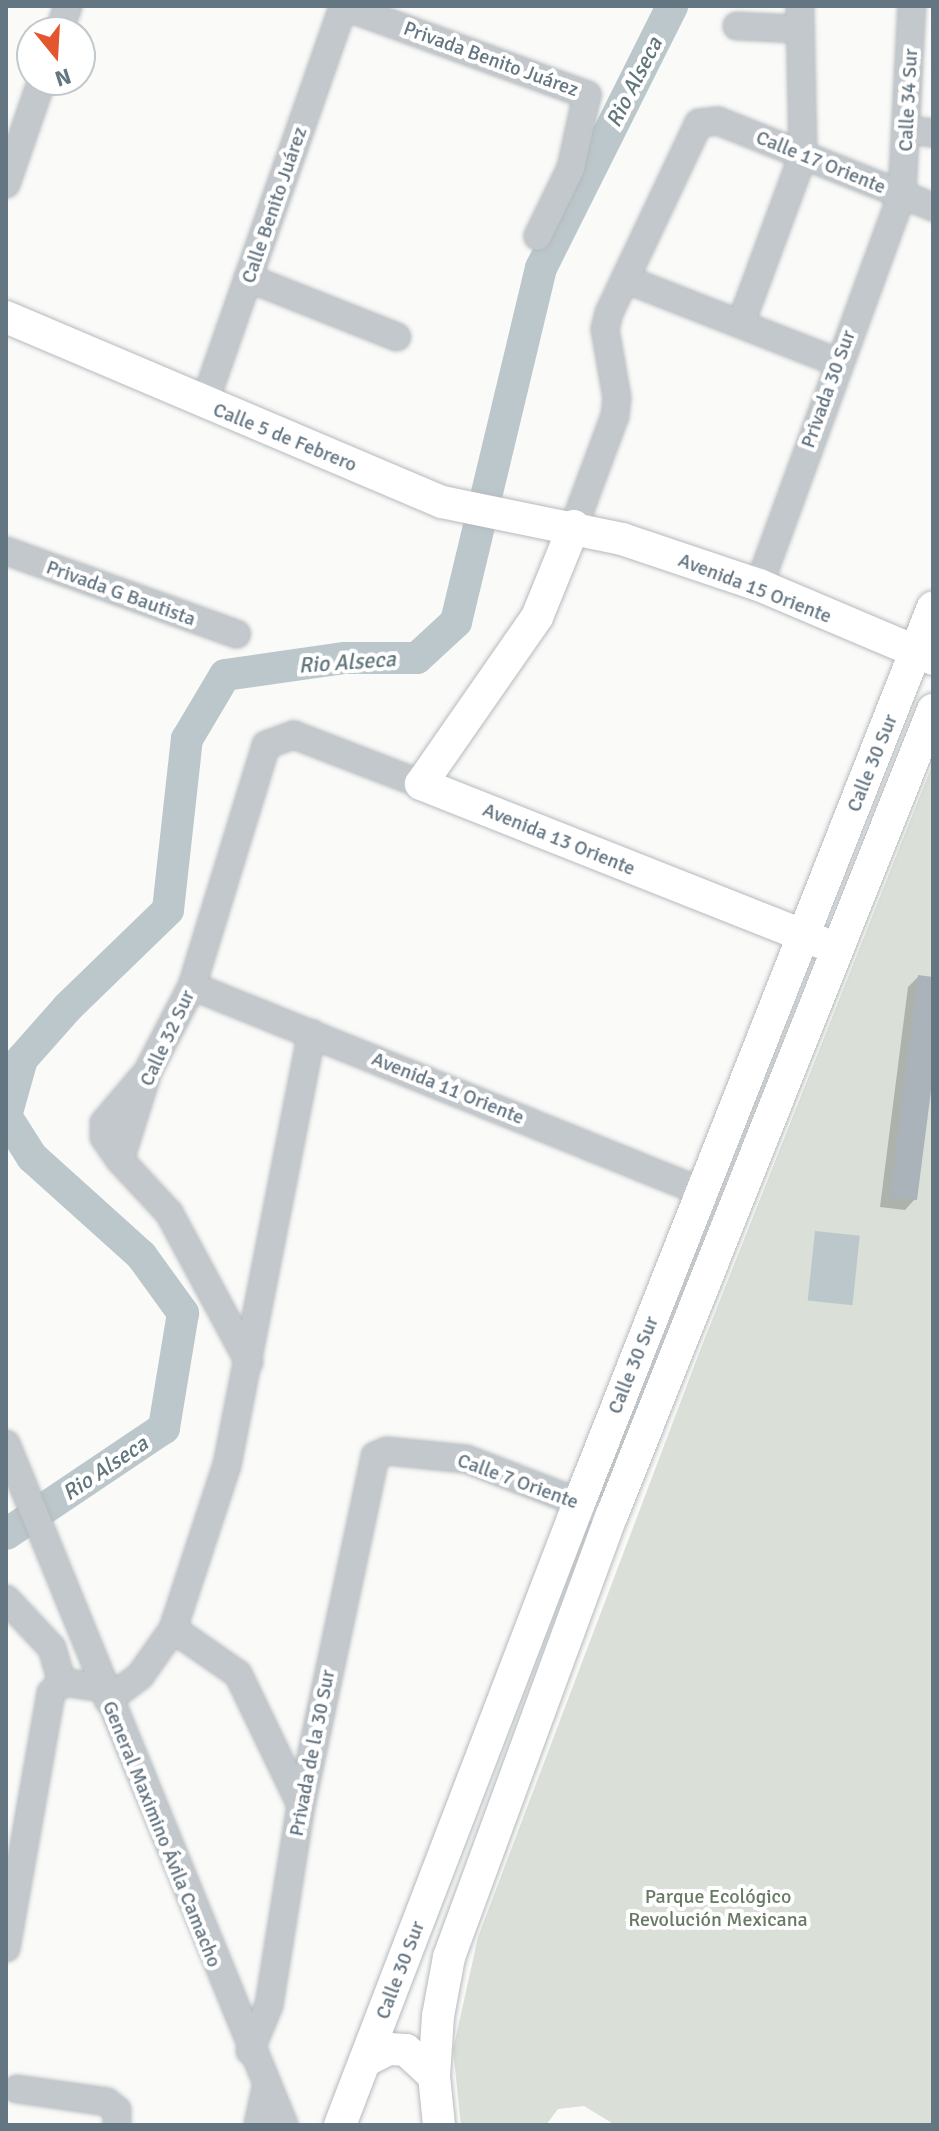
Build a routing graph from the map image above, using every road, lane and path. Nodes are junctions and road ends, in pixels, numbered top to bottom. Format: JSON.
{"nodes":[{"id":1,"x":343,"y":6,"type":"edge"},
{"id":2,"x":912,"y":6,"type":"edge"},
{"id":3,"x":800,"y":18,"type":"edge"},
{"id":4,"x":737,"y":26,"type":"dead end"},
{"id":5,"x":36,"y":96,"type":"edge"},
{"id":6,"x":921,"y":131,"type":"edge"},
{"id":7,"x":803,"y":155,"type":"junction"},
{"id":8,"x":6,"y":184,"type":"edge"},
{"id":9,"x":902,"y":194,"type":"junction"},
{"id":10,"x":933,"y":207,"type":"edge"},
{"id":11,"x":538,"y":236,"type":"dead end"},
{"id":12,"x":248,"y":278,"type":"junction"},
{"id":13,"x":625,"y":279,"type":"junction"},
{"id":14,"x":6,"y":317,"type":"edge"},
{"id":15,"x":741,"y":323,"type":"junction"},
{"id":16,"x":397,"y":337,"type":"dead end"},
{"id":17,"x":837,"y":362,"type":"junction"},
{"id":18,"x":204,"y":404,"type":"junction"},
{"id":19,"x":574,"y":526,"type":"junction"},
{"id":20,"x":6,"y":551,"type":"edge"},
{"id":21,"x":759,"y":585,"type":"junction"},
{"id":22,"x":933,"y":607,"type":"edge"},
{"id":23,"x":236,"y":634,"type":"dead end"},
{"id":24,"x":924,"y":656,"type":"edge"},
{"id":25,"x":933,"y":710,"type":"edge"},
{"id":26,"x":278,"y":736,"type":"joint"},
{"id":27,"x":421,"y":784,"type":"junction"},
{"id":28,"x":803,"y":936,"type":"junction"},
{"id":29,"x":838,"y":949,"type":"junction"},
{"id":30,"x":192,"y":986,"type":"junction"},
{"id":31,"x":312,"y":1033,"type":"junction"},
{"id":32,"x":702,"y":1192,"type":"junction"},
{"id":33,"x":249,"y":1362,"type":"junction"},
{"id":34,"x":6,"y":1444,"type":"edge"},
{"id":35,"x":375,"y":1456,"type":"joint"},
{"id":36,"x":579,"y":1503,"type":"junction"},
{"id":37,"x":612,"y":1515,"type":"junction"},
{"id":38,"x":7,"y":1601,"type":"edge"},
{"id":39,"x":75,"y":1620,"type":"junction"},
{"id":40,"x":173,"y":1629,"type":"junction"},
{"id":41,"x":39,"y":1631,"type":"junction"},
{"id":42,"x":62,"y":1682,"type":"junction"},
{"id":43,"x":106,"y":1694,"type":"junction"},
{"id":44,"x":301,"y":1805,"type":"junction"},
{"id":45,"x":6,"y":1948,"type":"edge"},
{"id":46,"x":250,"y":2051,"type":"junction"},
{"id":47,"x":365,"y":2061,"type":"junction"},
{"id":48,"x":434,"y":2076,"type":"junction"},
{"id":49,"x":266,"y":2086,"type":"junction"},
{"id":50,"x":17,"y":2089,"type":"dead end"},
{"id":51,"x":117,"y":2125,"type":"edge"},
{"id":52,"x":258,"y":2125,"type":"edge"},
{"id":53,"x":284,"y":2125,"type":"edge"},
{"id":54,"x":340,"y":2125,"type":"edge"},
{"id":55,"x":439,"y":2125,"type":"edge"}],
"edges":[{"from":1,"to":11,"type":"street","name":"Privada Benito Juárez"},
{"from":1,"to":12,"type":"street","name":"Calle Benito Juárez"},
{"from":2,"to":6,"type":"street","name":"Calle 34 Sur"},
{"from":3,"to":4,"type":"street"},
{"from":3,"to":7,"type":"street"},
{"from":5,"to":8,"type":"street"},
{"from":6,"to":9,"type":"street","name":"Calle 34 Sur"},
{"from":7,"to":9,"type":"street","name":"Calle 17 Oriente"},
{"from":7,"to":13,"type":"street","name":"Calle 17 Oriente"},
{"from":7,"to":15,"type":"street"},
{"from":9,"to":10,"type":"street","name":"Calle 17 Oriente"},
{"from":9,"to":17,"type":"street","name":"Privada 30 Sur"},
{"from":12,"to":16,"type":"street"},
{"from":12,"to":18,"type":"street","name":"Calle Benito Juárez"},
{"from":13,"to":15,"type":"street"},
{"from":13,"to":19,"type":"street"},
{"from":14,"to":18,"type":"main road","name":"Calle 5 de Febrero"},
{"from":15,"to":17,"type":"street"},
{"from":17,"to":21,"type":"street","name":"Privada 30 Sur"},
{"from":18,"to":19,"type":"main road","name":"Calle 5 de Febrero"},
{"from":19,"to":21,"type":"main road","name":"Avenida 15 Oriente"},
{"from":19,"to":27,"type":"main road"},
{"from":20,"to":23,"type":"street","name":"Privada G Bautista"},
{"from":21,"to":24,"type":"main road","name":"Avenida 15 Oriente"},
{"from":22,"to":24,"type":"main road","name":"Calle 30 Sur"},
{"from":24,"to":28,"type":"main road","name":"Calle 30 Sur"},
{"from":25,"to":29,"type":"main road","name":"Calle 30 Sur"},
{"from":26,"to":27,"type":"street","name":"Avenida 13 Oriente"},
{"from":26,"to":30,"type":"street","name":"Calle 32 Sur"},
{"from":27,"to":28,"type":"main road","name":"Avenida 13 Oriente"},
{"from":28,"to":29,"type":"main road","name":"Avenida 13 Oriente"},
{"from":28,"to":32,"type":"main road","name":"Calle 30 Sur"},
{"from":29,"to":37,"type":"main road","name":"Calle 30 Sur"},
{"from":30,"to":31,"type":"street","name":"Avenida 11 Oriente"},
{"from":30,"to":33,"type":"street","name":"Calle 32 Sur"},
{"from":31,"to":32,"type":"street","name":"Avenida 11 Oriente"},
{"from":31,"to":33,"type":"street"},
{"from":32,"to":36,"type":"main road","name":"Calle 30 Sur"},
{"from":33,"to":40,"type":"street"},
{"from":34,"to":39,"type":"street","name":"General Maximino Ávila Camacho"},
{"from":35,"to":36,"type":"street","name":"Calle 7 Oriente"},
{"from":35,"to":44,"type":"street","name":"Privada de la 30 Sur"},
{"from":36,"to":37,"type":"street","name":"Calle 7 Oriente"},
{"from":36,"to":47,"type":"main road","name":"Calle 30 Sur"},
{"from":37,"to":48,"type":"main road","name":"Calle 30 Sur"},
{"from":38,"to":41,"type":"street"},
{"from":39,"to":41,"type":"street"},
{"from":39,"to":43,"type":"street","name":"General Maximino Ávila Camacho"},
{"from":40,"to":43,"type":"street"},
{"from":40,"to":44,"type":"street"},
{"from":41,"to":42,"type":"street"},
{"from":42,"to":43,"type":"street"},
{"from":42,"to":45,"type":"street"},
{"from":43,"to":46,"type":"street","name":"General Maximino Ávila Camacho"},
{"from":44,"to":46,"type":"street","name":"Privada de la 30 Sur"},
{"from":46,"to":49,"type":"street","name":"General Maximino Ávila Camacho"},
{"from":47,"to":48,"type":"main road"},
{"from":47,"to":54,"type":"main road","name":"Calle 30 Sur"},
{"from":48,"to":55,"type":"main road","name":"Calle 30 Sur"},
{"from":49,"to":52,"type":"street"},
{"from":49,"to":53,"type":"street","name":"General Maximino Ávila Camacho"},
{"from":50,"to":51,"type":"street"}]}
